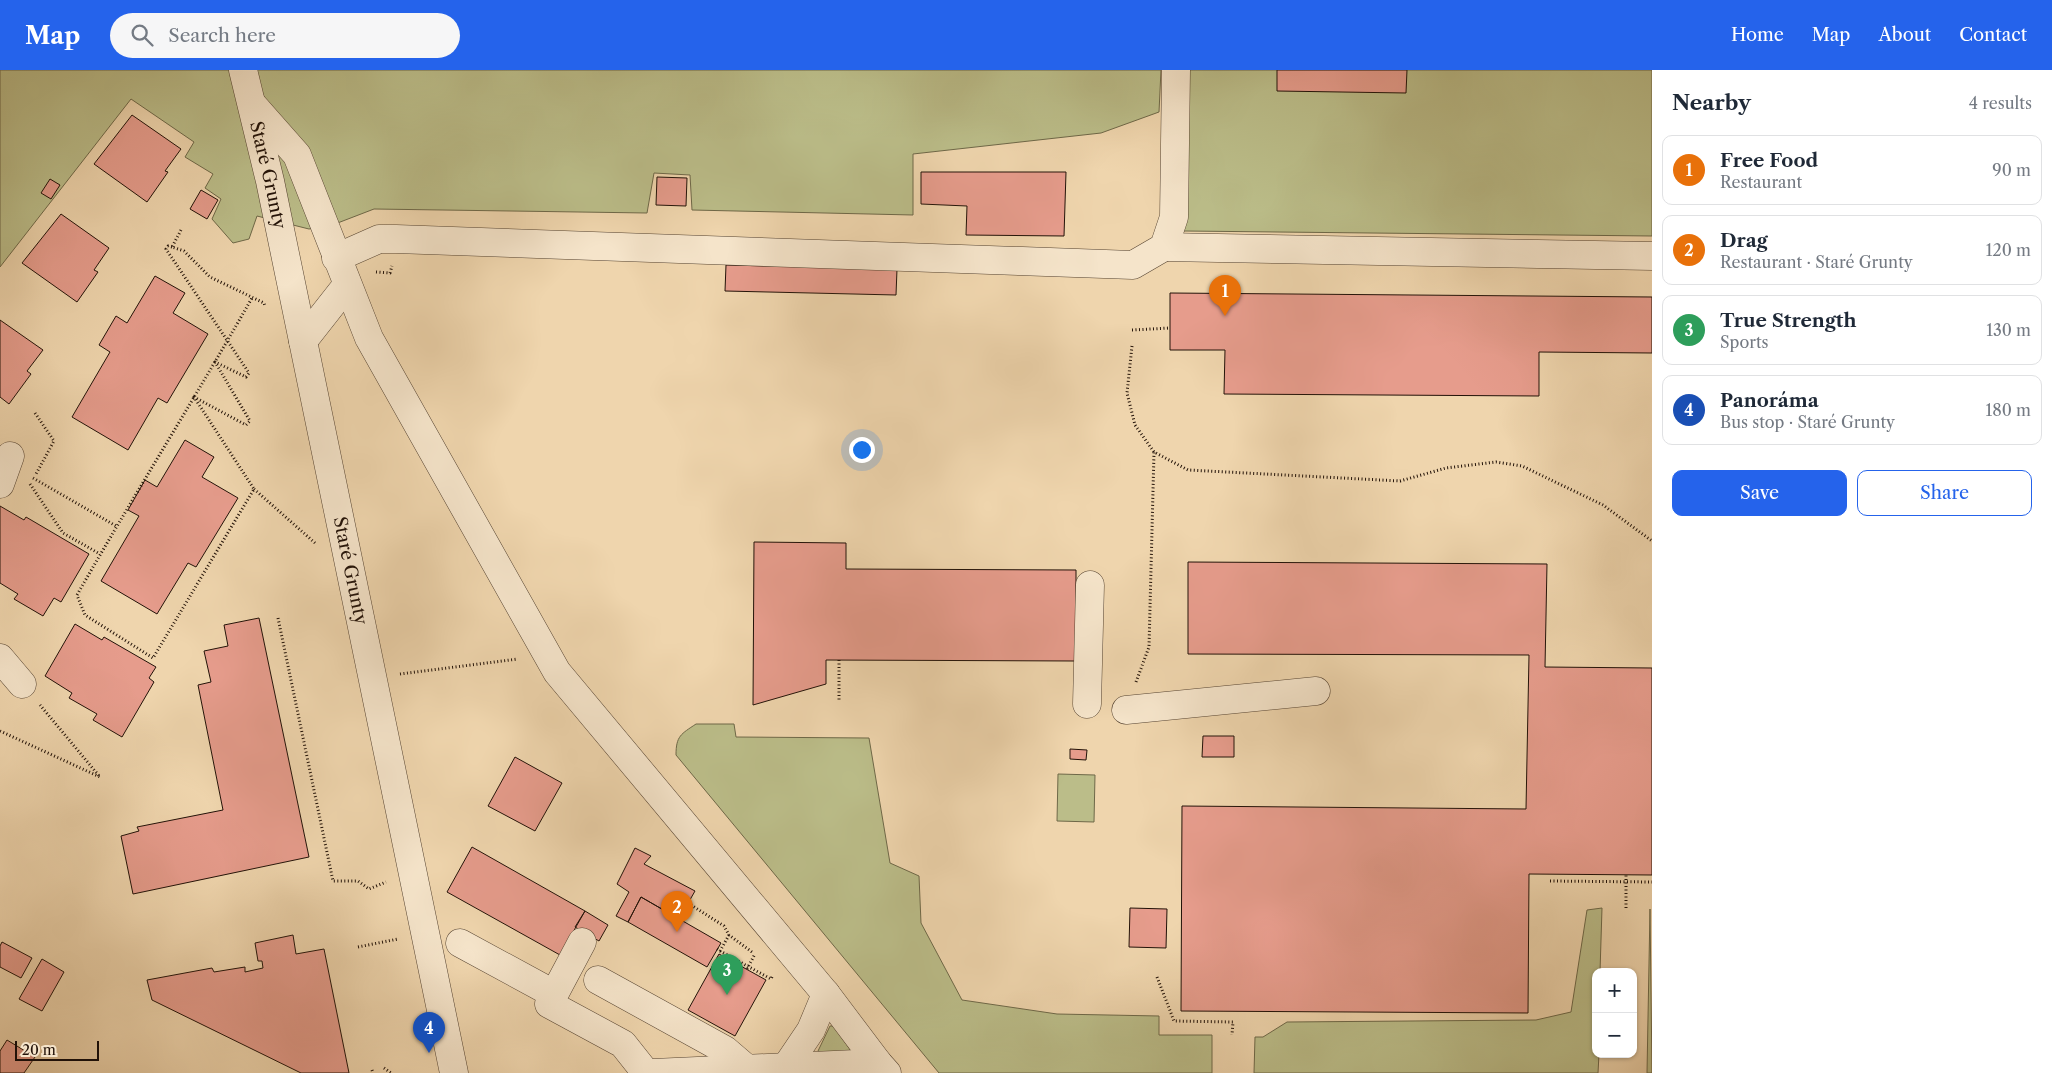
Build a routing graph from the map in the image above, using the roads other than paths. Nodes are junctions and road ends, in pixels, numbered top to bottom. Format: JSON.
{"nodes":[{"id":1,"x":243,"y":70,"type":"edge"},
{"id":2,"x":1176,"y":70,"type":"edge"},
{"id":3,"x":252,"y":104,"type":"junction"},
{"id":4,"x":1164,"y":248,"type":"junction"},
{"id":5,"x":1652,"y":256,"type":"edge"},
{"id":6,"x":336,"y":258,"type":"junction"},
{"id":7,"x":347,"y":286,"type":"junction"},
{"id":8,"x":303,"y":341,"type":"junction"},
{"id":9,"x":10,"y":456,"type":"dead end"},
{"id":10,"x":0,"y":484,"type":"edge"},
{"id":11,"x":1090,"y":585,"type":"dead end"},
{"id":12,"x":0,"y":658,"type":"edge"},
{"id":13,"x":22,"y":684,"type":"road end"},
{"id":14,"x":1316,"y":691,"type":"dead end"},
{"id":15,"x":1087,"y":704,"type":"dead end"},
{"id":16,"x":1126,"y":710,"type":"road end"},
{"id":17,"x":582,"y":942,"type":"dead end"},
{"id":18,"x":460,"y":943,"type":"dead end"},
{"id":19,"x":598,"y":980,"type":"dead end"},
{"id":20,"x":554,"y":994,"type":"junction"},
{"id":21,"x":826,"y":994,"type":"junction"},
{"id":22,"x":786,"y":1067,"type":"junction"},
{"id":23,"x":882,"y":1068,"type":"edge"},
{"id":24,"x":753,"y":1070,"type":"edge"},
{"id":25,"x":454,"y":1073,"type":"edge"},
{"id":26,"x":646,"y":1073,"type":"edge"},
{"id":27,"x":653,"y":1073,"type":"edge"}],
"edges":[{"from":1,"to":3,"type":"street","name":"Staré Grunty"},
{"from":2,"to":4,"type":"street"},
{"from":3,"to":6,"type":"street"},
{"from":3,"to":8,"type":"street","name":"Staré Grunty"},
{"from":4,"to":5,"type":"street"},
{"from":4,"to":6,"type":"street"},
{"from":6,"to":7,"type":"street"},
{"from":7,"to":8,"type":"street"},
{"from":7,"to":21,"type":"street"},
{"from":8,"to":25,"type":"street","name":"Staré Grunty"},
{"from":9,"to":10,"type":"street"},
{"from":11,"to":15,"type":"street"},
{"from":12,"to":13,"type":"street"},
{"from":14,"to":16,"type":"street"},
{"from":17,"to":20,"type":"street"},
{"from":18,"to":20,"type":"street"},
{"from":19,"to":24,"type":"street"},
{"from":20,"to":26,"type":"street"},
{"from":21,"to":22,"type":"street"},
{"from":21,"to":23,"type":"street"},
{"from":22,"to":23,"type":"street"},
{"from":22,"to":24,"type":"street"},
{"from":24,"to":27,"type":"street"}]}
